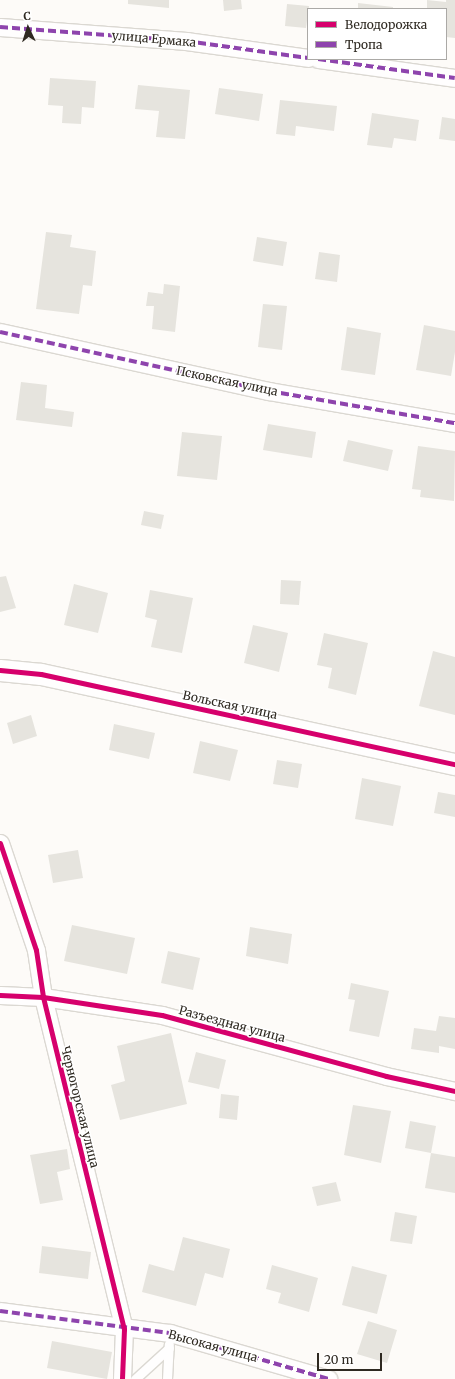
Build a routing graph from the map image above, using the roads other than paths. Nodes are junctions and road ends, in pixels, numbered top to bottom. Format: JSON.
{"nodes":[{"id":1,"x":0,"y":27,"type":"edge"},
{"id":2,"x":307,"y":58,"type":"edge"},
{"id":3,"x":325,"y":60,"type":"edge"},
{"id":4,"x":455,"y":78,"type":"edge"},
{"id":5,"x":0,"y":332,"type":"edge"},
{"id":6,"x":455,"y":424,"type":"edge"},
{"id":7,"x":0,"y":670,"type":"edge"},
{"id":8,"x":455,"y":764,"type":"edge"},
{"id":9,"x":0,"y":843,"type":"edge"},
{"id":10,"x":0,"y":995,"type":"edge"},
{"id":11,"x":43,"y":997,"type":"junction"},
{"id":12,"x":455,"y":1091,"type":"edge"},
{"id":13,"x":0,"y":1310,"type":"edge"},
{"id":14,"x":124,"y":1329,"type":"junction"},
{"id":15,"x":169,"y":1340,"type":"junction"},
{"id":16,"x":122,"y":1379,"type":"edge"},
{"id":17,"x":135,"y":1379,"type":"edge"},
{"id":18,"x":167,"y":1379,"type":"edge"},
{"id":19,"x":328,"y":1379,"type":"edge"}],
"edges":[{"from":1,"to":2,"type":"street","name":"улица Ермака"},
{"from":3,"to":4,"type":"street"},
{"from":5,"to":6,"type":"street","name":"Псковская улица"},
{"from":7,"to":8,"type":"street","name":"Вольская улица"},
{"from":9,"to":11,"type":"street","name":"Черногорская улица"},
{"from":10,"to":11,"type":"street","name":"Разъездная улица"},
{"from":11,"to":12,"type":"street","name":"Разъездная улица"},
{"from":11,"to":14,"type":"street","name":"Черногорская улица"},
{"from":13,"to":14,"type":"street","name":"Высокая улица"},
{"from":14,"to":15,"type":"street","name":"Высокая улица"},
{"from":14,"to":16,"type":"street","name":"Черногорская улица"},
{"from":15,"to":17,"type":"lane"},
{"from":15,"to":18,"type":"lane"},
{"from":15,"to":19,"type":"street","name":"Высокая улица"}]}
